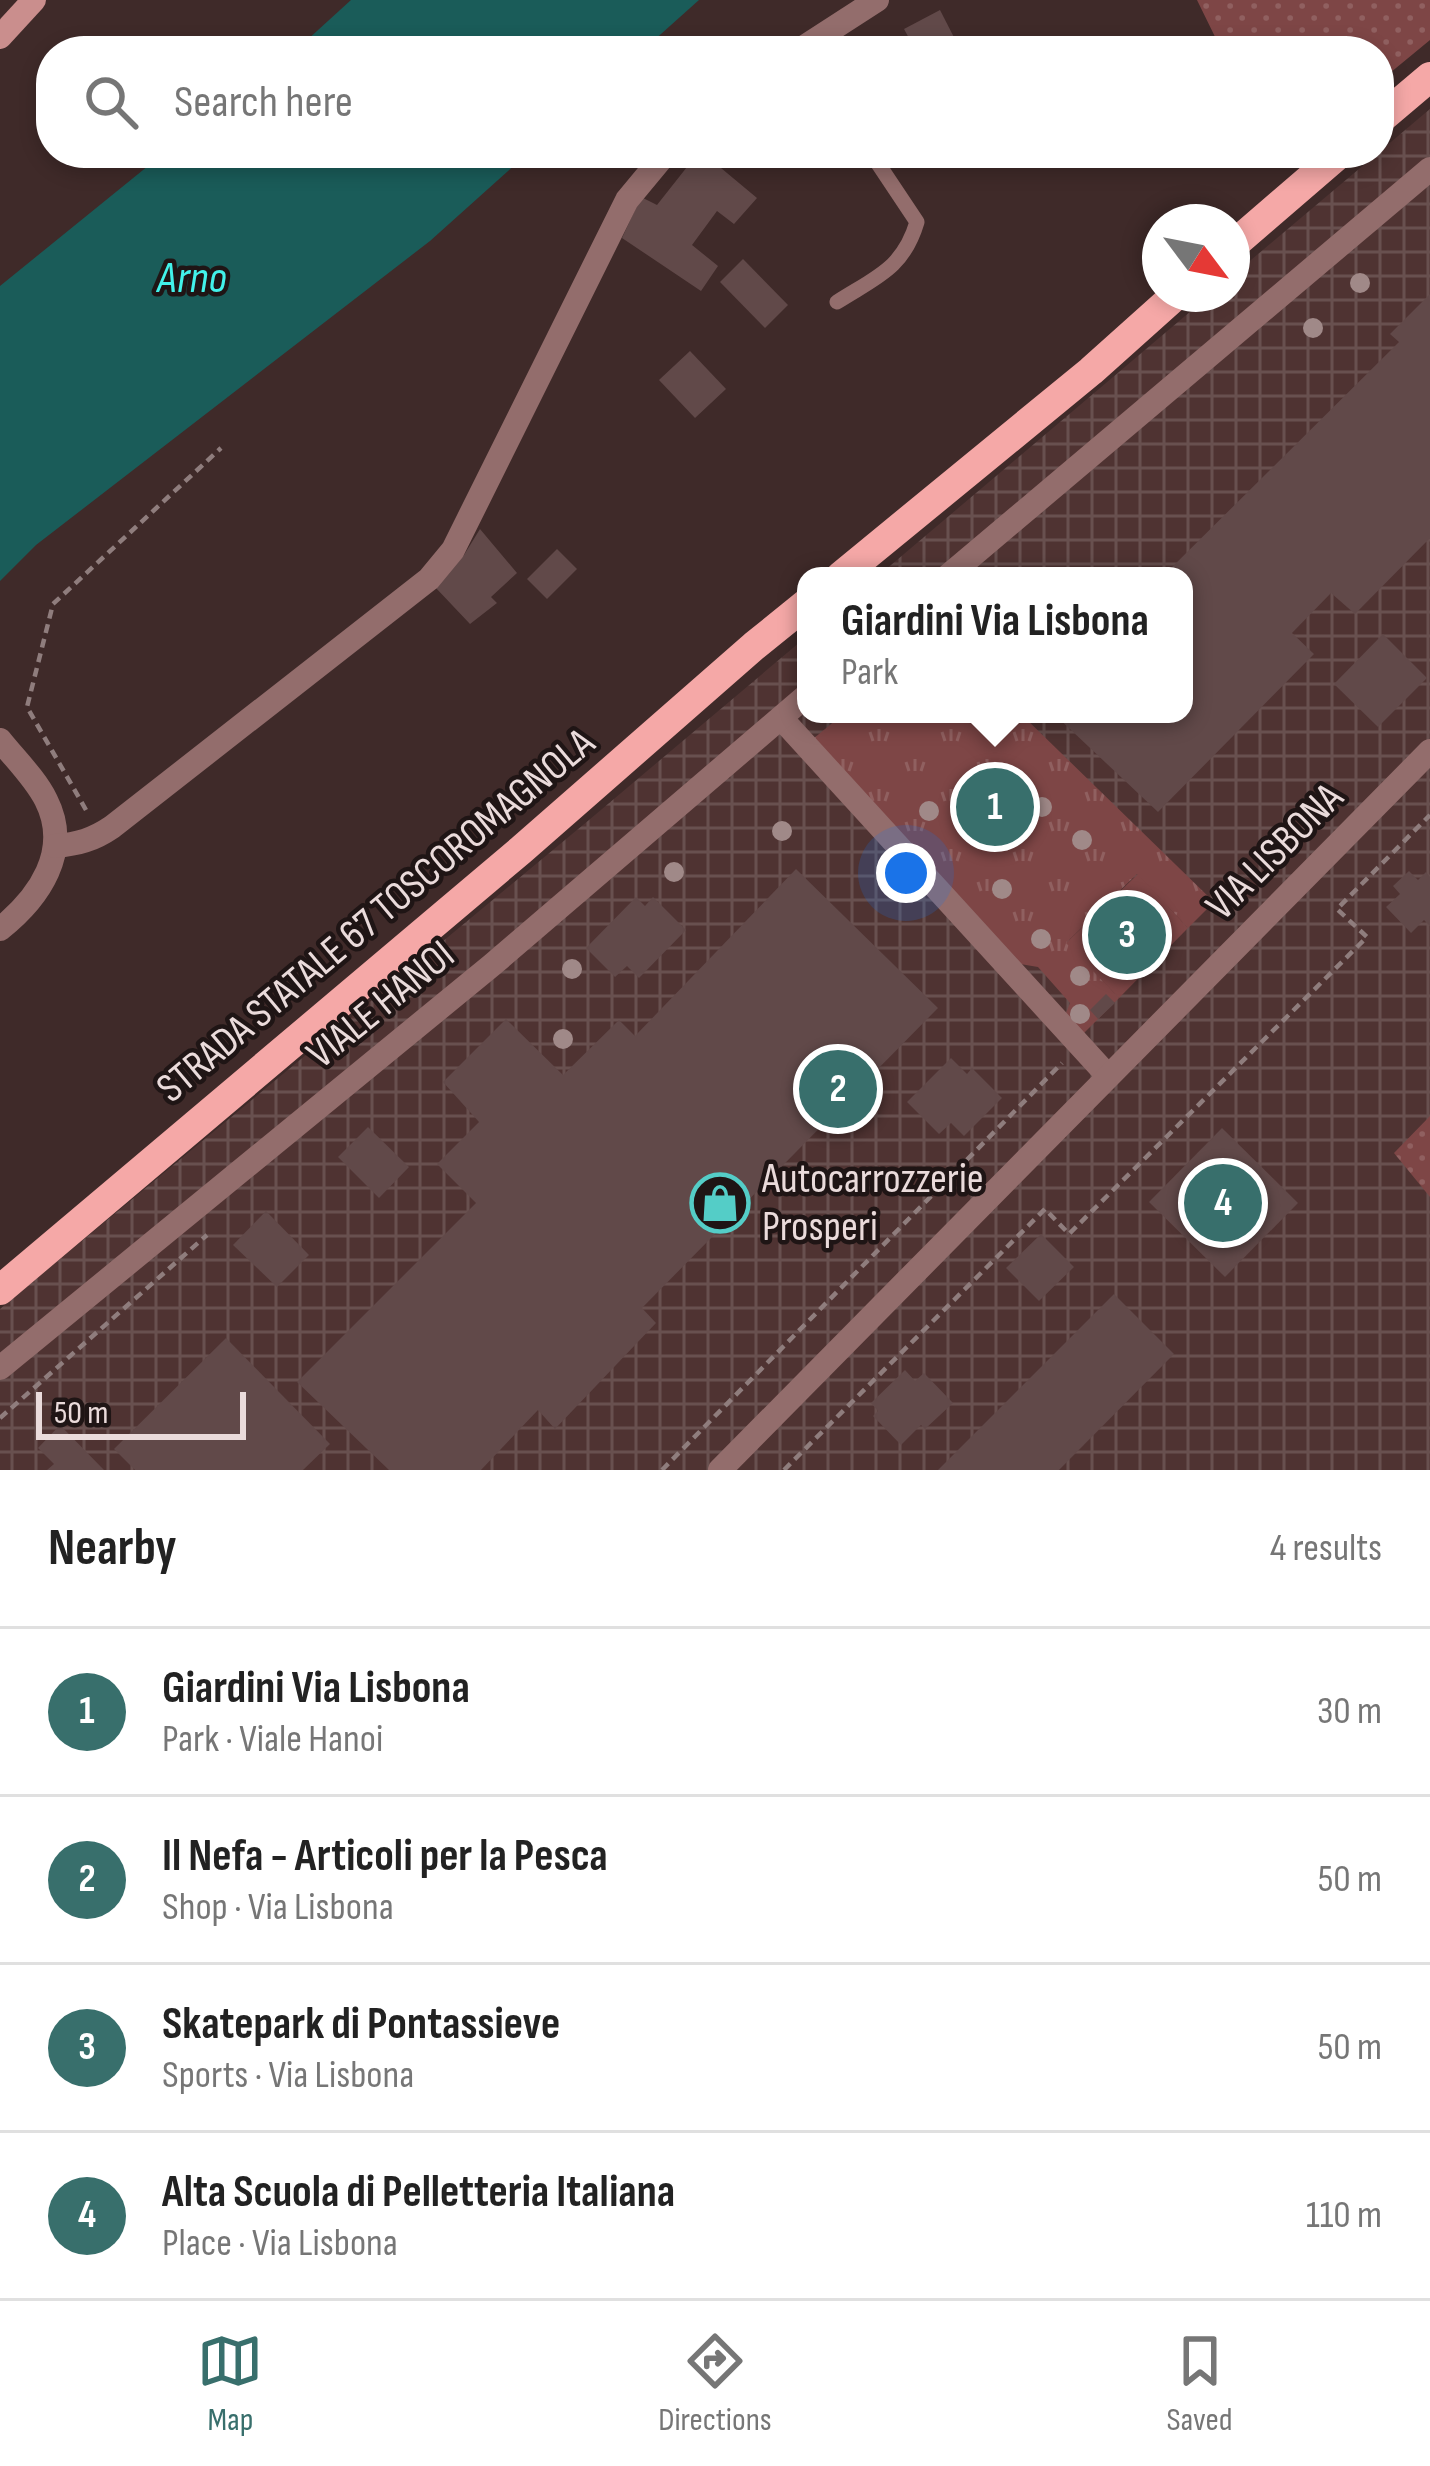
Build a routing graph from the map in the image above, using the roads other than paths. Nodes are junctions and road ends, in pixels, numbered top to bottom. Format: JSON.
{"nodes":[{"id":1,"x":34,"y":0,"type":"edge"},
{"id":2,"x":877,"y":0,"type":"edge"},
{"id":3,"x":822,"y":36,"type":"edge"},
{"id":4,"x":0,"y":37,"type":"edge"},
{"id":5,"x":1430,"y":77,"type":"edge"},
{"id":6,"x":1394,"y":107,"type":"edge"},
{"id":7,"x":654,"y":168,"type":"edge"},
{"id":8,"x":881,"y":168,"type":"edge"},
{"id":9,"x":1322,"y":168,"type":"edge"},
{"id":10,"x":1430,"y":169,"type":"edge"},
{"id":11,"x":1250,"y":230,"type":"edge"},
{"id":12,"x":837,"y":302,"type":"dead end"},
{"id":13,"x":1158,"y":312,"type":"edge"},
{"id":14,"x":852,"y":567,"type":"edge"},
{"id":15,"x":959,"y":567,"type":"edge"},
{"id":16,"x":797,"y":611,"type":"edge"},
{"id":17,"x":797,"y":704,"type":"edge"},
{"id":18,"x":781,"y":718,"type":"junction"},
{"id":19,"x":0,"y":740,"type":"edge"},
{"id":20,"x":1430,"y":751,"type":"edge"},
{"id":21,"x":56,"y":847,"type":"junction"},
{"id":22,"x":0,"y":929,"type":"edge"},
{"id":23,"x":1108,"y":1076,"type":"junction"},
{"id":24,"x":0,"y":1290,"type":"edge"},
{"id":25,"x":0,"y":1368,"type":"edge"},
{"id":26,"x":720,"y":1470,"type":"edge"}],
"edges":[{"from":1,"to":4,"type":"main road"},
{"from":2,"to":3,"type":"street"},
{"from":5,"to":6,"type":"main road"},
{"from":7,"to":21,"type":"street"},
{"from":8,"to":12,"type":"lane"},
{"from":9,"to":11,"type":"main road"},
{"from":10,"to":15,"type":"street"},
{"from":13,"to":14,"type":"main road"},
{"from":16,"to":24,"type":"main road","name":"STRADA STATALE 67 TOSCOROMAGNOLA"},
{"from":17,"to":18,"type":"street","name":"VIALE HANOI"},
{"from":18,"to":23,"type":"street"},
{"from":18,"to":25,"type":"street","name":"VIALE HANOI"},
{"from":19,"to":21,"type":"street"},
{"from":20,"to":23,"type":"street","name":"VIA LISBONA"},
{"from":21,"to":22,"type":"street"},
{"from":23,"to":26,"type":"street","name":"VIA LISBONA"}]}
